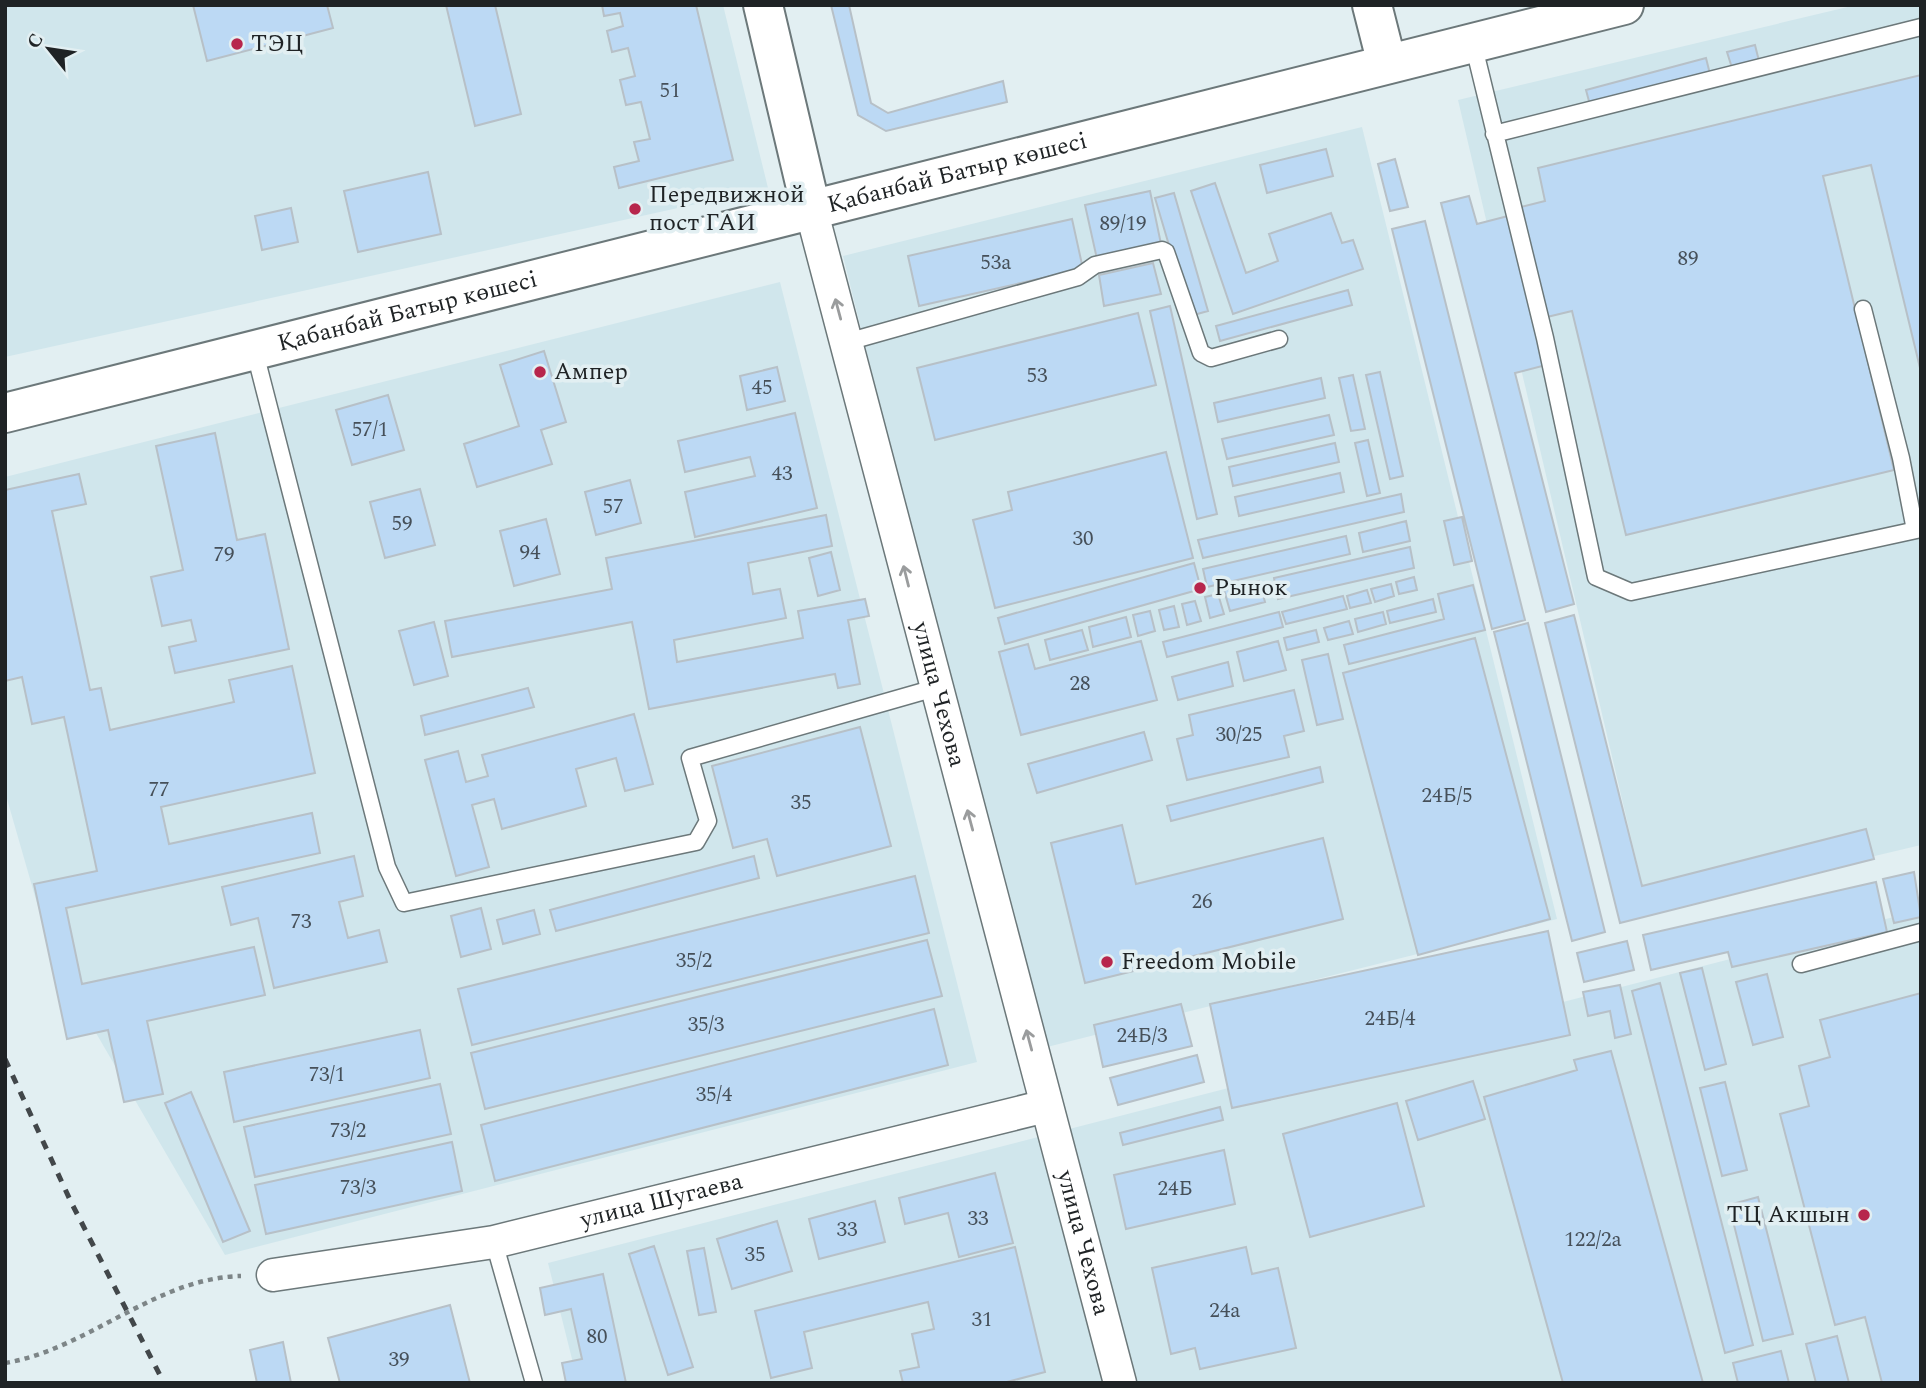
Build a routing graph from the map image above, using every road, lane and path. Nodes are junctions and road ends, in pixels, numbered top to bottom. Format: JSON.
{"nodes":[{"id":1,"x":763,"y":5,"type":"edge"},
{"id":2,"x":1372,"y":5,"type":"edge"},
{"id":3,"x":1624,"y":5,"type":"edge"},
{"id":4,"x":1921,"y":27,"type":"edge"},
{"id":5,"x":1473,"y":43,"type":"junction"},
{"id":6,"x":1387,"y":64,"type":"junction"},
{"id":7,"x":1494,"y":134,"type":"junction"},
{"id":8,"x":811,"y":209,"type":"junction"},
{"id":9,"x":1863,"y":309,"type":"dead end"},
{"id":10,"x":1279,"y":339,"type":"dead end"},
{"id":11,"x":847,"y":342,"type":"junction"},
{"id":12,"x":254,"y":349,"type":"junction"},
{"id":13,"x":5,"y":413,"type":"edge"},
{"id":14,"x":1918,"y":529,"type":"edge"},
{"id":15,"x":935,"y":688,"type":"junction"},
{"id":16,"x":1921,"y":932,"type":"edge"},
{"id":17,"x":1801,"y":964,"type":"dead end"},
{"id":18,"x":1046,"y":1106,"type":"junction"},
{"id":19,"x":494,"y":1242,"type":"junction"},
{"id":20,"x":274,"y":1275,"type":"joint"},
{"id":21,"x":5,"y":1363,"type":"edge"},
{"id":22,"x":534,"y":1383,"type":"edge"},
{"id":23,"x":1120,"y":1383,"type":"edge"}],
"edges":[{"from":1,"to":8,"type":"main road","name":"улица Чехова"},
{"from":2,"to":6,"type":"main road"},
{"from":3,"to":5,"type":"main road","name":"Қабанбай Батыр көшесі"},
{"from":4,"to":7,"type":"lane"},
{"from":5,"to":6,"type":"main road","name":"Қабанбай Батыр көшесі"},
{"from":5,"to":7,"type":"lane"},
{"from":6,"to":8,"type":"main road","name":"Қабанбай Батыр көшесі"},
{"from":7,"to":14,"type":"lane"},
{"from":11,"to":8,"type":"street","name":"улица Чехова","one_way":true},
{"from":8,"to":12,"type":"main road","name":"Қабанбай Батыр көшесі"},
{"from":9,"to":14,"type":"lane"},
{"from":10,"to":11,"type":"lane"},
{"from":15,"to":11,"type":"street","name":"улица Чехова","one_way":true},
{"from":12,"to":13,"type":"main road","name":"Қабанбай Батыр көшесі"},
{"from":12,"to":15,"type":"lane"},
{"from":18,"to":15,"type":"street","name":"улица Чехова","one_way":true},
{"from":16,"to":17,"type":"lane"},
{"from":18,"to":19,"type":"street","name":"улица Шугаева"},
{"from":18,"to":23,"type":"street","name":"улица Чехова"},
{"from":19,"to":20,"type":"street","name":"улица Шугаева"},
{"from":19,"to":22,"type":"lane"},
{"from":20,"to":21,"type":"path"}]}
